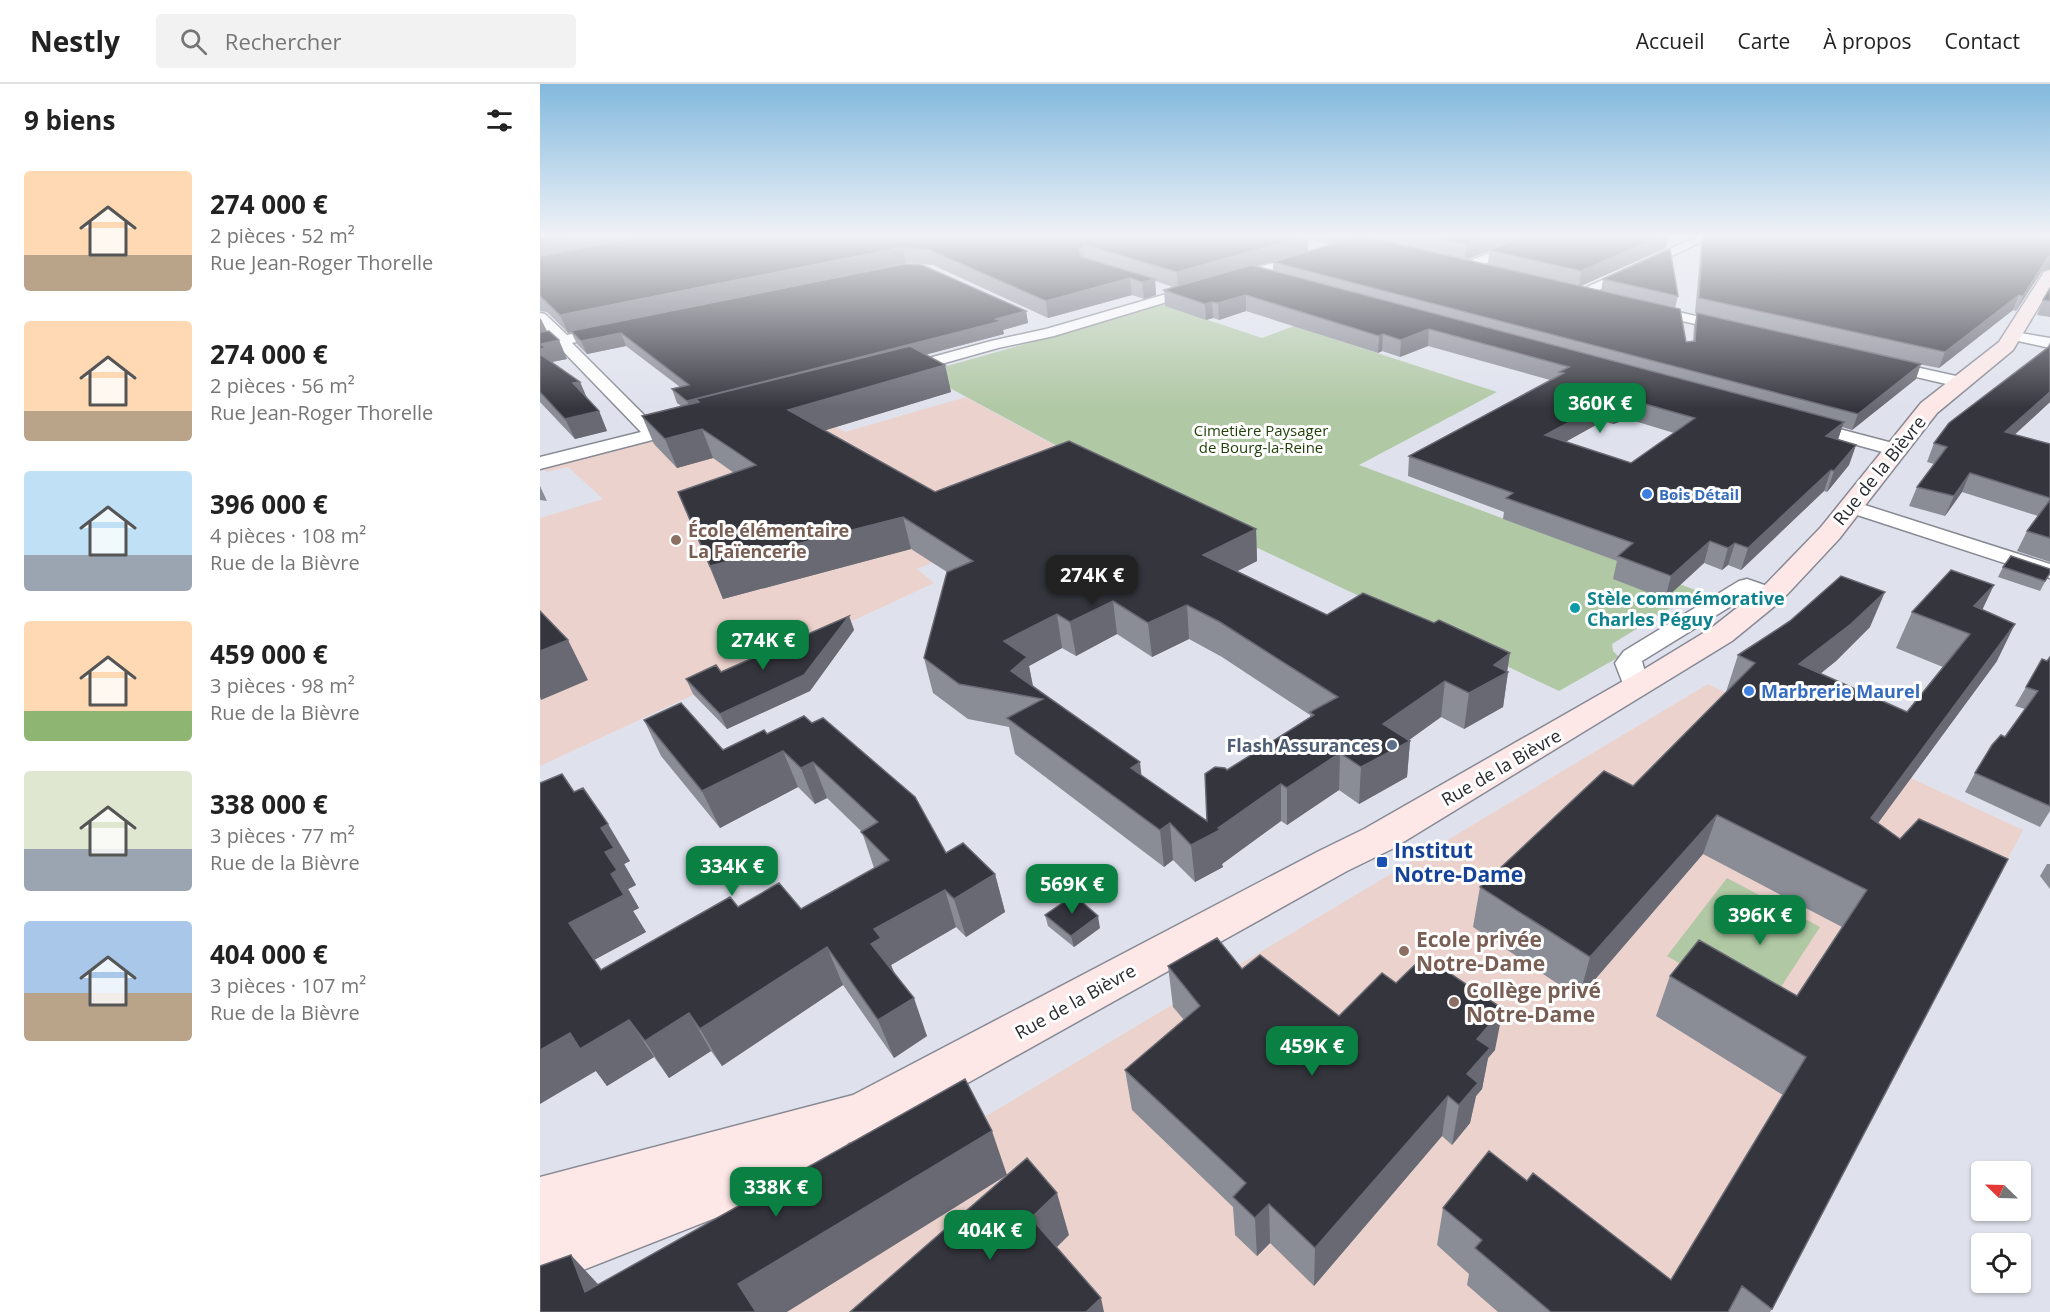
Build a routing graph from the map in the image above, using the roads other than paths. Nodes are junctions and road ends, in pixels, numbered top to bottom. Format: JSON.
{"nodes":[{"id":1,"x":1172,"y":293,"type":"edge"},
{"id":2,"x":1184,"y":293,"type":"edge"},
{"id":3,"x":1585,"y":293,"type":"edge"},
{"id":4,"x":2041,"y":293,"type":"edge"},
{"id":5,"x":1178,"y":295,"type":"junction"},
{"id":6,"x":1604,"y":298,"type":"edge"},
{"id":7,"x":1638,"y":306,"type":"edge"},
{"id":8,"x":540,"y":317,"type":"edge"},
{"id":9,"x":1088,"y":321,"type":"junction"},
{"id":10,"x":627,"y":327,"type":"edge"},
{"id":11,"x":1740,"y":330,"type":"edge"},
{"id":12,"x":1031,"y":336,"type":"junction"},
{"id":13,"x":2014,"y":336,"type":"junction"},
{"id":14,"x":563,"y":340,"type":"junction"},
{"id":15,"x":2050,"y":343,"type":"edge"},
{"id":16,"x":540,"y":345,"type":"edge"},
{"id":17,"x":1864,"y":360,"type":"edge"},
{"id":18,"x":884,"y":375,"type":"edge"},
{"id":19,"x":1959,"y":382,"type":"junction"},
{"id":20,"x":1788,"y":420,"type":"edge"},
{"id":21,"x":700,"y":422,"type":"edge"},
{"id":22,"x":653,"y":434,"type":"junction"},
{"id":23,"x":1897,"y":450,"type":"junction"},
{"id":24,"x":540,"y":463,"type":"edge"},
{"id":25,"x":1849,"y":506,"type":"junction"},
{"id":26,"x":2050,"y":571,"type":"edge"},
{"id":27,"x":843,"y":1123,"type":"junction"},
{"id":28,"x":540,"y":1204,"type":"edge"},
{"id":29,"x":540,"y":1259,"type":"edge"}],
"edges":[{"from":1,"to":5,"type":"street"},
{"from":2,"to":5,"type":"street"},
{"from":3,"to":6,"type":"street"},
{"from":4,"to":13,"type":"main road","name":"Rue de la Bièvre"},
{"from":5,"to":9,"type":"street"},
{"from":7,"to":11,"type":"street"},
{"from":8,"to":14,"type":"street"},
{"from":9,"to":12,"type":"street"},
{"from":9,"to":12,"type":"street"},
{"from":10,"to":14,"type":"street"},
{"from":12,"to":18,"type":"street"},
{"from":13,"to":15,"type":"street"},
{"from":13,"to":19,"type":"main road","name":"Rue de la Bièvre"},
{"from":14,"to":16,"type":"street"},
{"from":14,"to":22,"type":"street"},
{"from":17,"to":19,"type":"street"},
{"from":19,"to":23,"type":"main road","name":"Rue de la Bièvre"},
{"from":20,"to":23,"type":"street"},
{"from":21,"to":22,"type":"street"},
{"from":22,"to":24,"type":"street"},
{"from":23,"to":25,"type":"main road","name":"Rue de la Bièvre"},
{"from":25,"to":26,"type":"street"},
{"from":25,"to":27,"type":"main road","name":"Rue de la Bièvre"},
{"from":27,"to":28,"type":"main road","name":"Rue de la Bièvre"},
{"from":27,"to":29,"type":"main road","name":"Rue de la Bièvre"}]}
